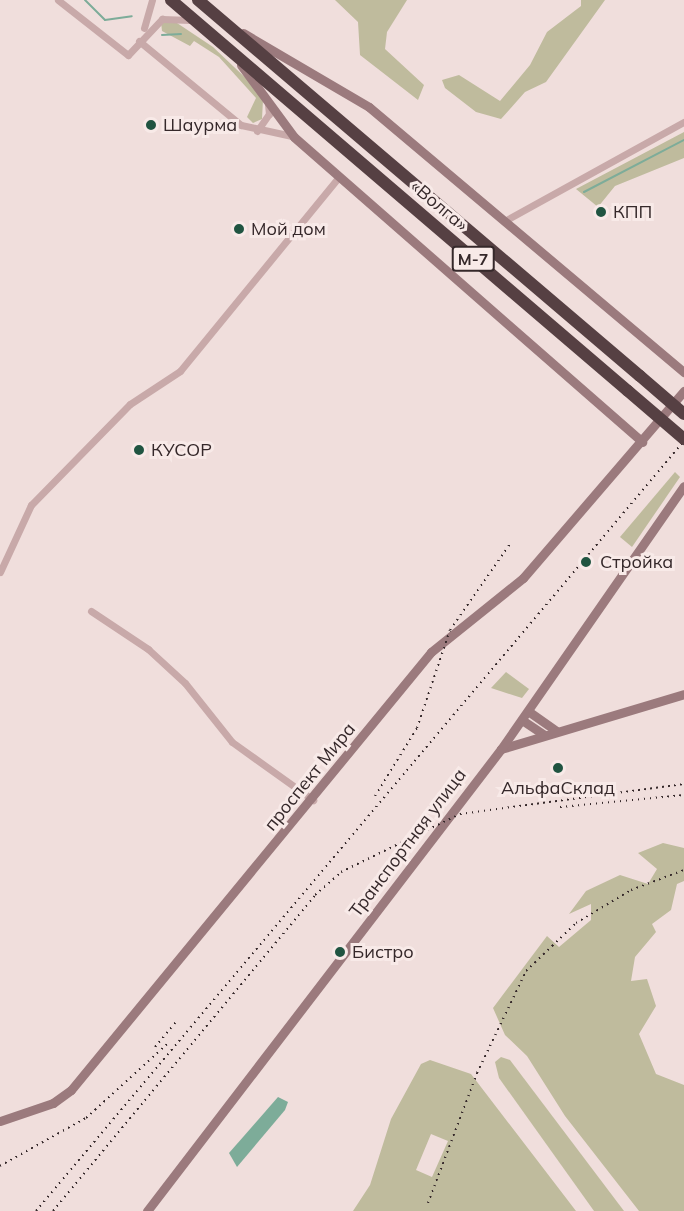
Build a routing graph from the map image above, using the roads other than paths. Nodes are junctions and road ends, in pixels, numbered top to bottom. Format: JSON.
{"nodes":[{"id":1,"x":58,"y":0,"type":"edge"},
{"id":2,"x":152,"y":0,"type":"edge"},
{"id":3,"x":171,"y":0,"type":"edge"},
{"id":4,"x":198,"y":0,"type":"edge"},
{"id":5,"x":196,"y":21,"type":"junction"},
{"id":6,"x":223,"y":22,"type":"junction"},
{"id":7,"x":139,"y":41,"type":"junction"},
{"id":8,"x":230,"y":50,"type":"junction"},
{"id":9,"x":126,"y":54,"type":"junction"},
{"id":10,"x":266,"y":98,"type":"junction"},
{"id":11,"x":684,"y":122,"type":"edge"},
{"id":12,"x":257,"y":131,"type":"junction"},
{"id":13,"x":294,"y":137,"type":"junction"},
{"id":14,"x":339,"y":177,"type":"junction"},
{"id":15,"x":508,"y":219,"type":"junction"},
{"id":16,"x":684,"y":372,"type":"edge"},
{"id":17,"x":684,"y":391,"type":"edge"},
{"id":18,"x":684,"y":414,"type":"edge"},
{"id":19,"x":684,"y":439,"type":"edge"},
{"id":20,"x":643,"y":442,"type":"junction"},
{"id":21,"x":684,"y":486,"type":"edge"},
{"id":22,"x":0,"y":572,"type":"edge"},
{"id":23,"x":91,"y":611,"type":"dead end"},
{"id":24,"x":684,"y":694,"type":"edge"},
{"id":25,"x":525,"y":716,"type":"junction"},
{"id":26,"x":557,"y":731,"type":"junction"},
{"id":27,"x":544,"y":735,"type":"junction"},
{"id":28,"x":501,"y":748,"type":"junction"},
{"id":29,"x":313,"y":801,"type":"junction"},
{"id":30,"x":0,"y":1121,"type":"edge"},
{"id":31,"x":147,"y":1211,"type":"edge"}],
"edges":[{"from":1,"to":9,"type":"street"},
{"from":2,"to":9,"type":"street"},
{"from":3,"to":5,"type":"highway","name":"«Волга»","number":"М-7"},
{"from":4,"to":6,"type":"highway","name":"«Волга»","number":"М-7"},
{"from":5,"to":7,"type":"street"},
{"from":5,"to":8,"type":"highway","name":"«Волга»","number":"М-7"},
{"from":6,"to":15,"type":"street"},
{"from":6,"to":18,"type":"highway","name":"«Волга»","number":"М-7","bridge":true},
{"from":7,"to":9,"type":"street"},
{"from":7,"to":12,"type":"street"},
{"from":8,"to":10,"type":"street"},
{"from":8,"to":19,"type":"highway","name":"«Волга»","number":"М-7","bridge":true},
{"from":10,"to":12,"type":"street"},
{"from":10,"to":13,"type":"street"},
{"from":11,"to":15,"type":"street"},
{"from":12,"to":13,"type":"street"},
{"from":13,"to":14,"type":"street"},
{"from":14,"to":20,"type":"street"},
{"from":14,"to":22,"type":"street"},
{"from":15,"to":16,"type":"street"},
{"from":17,"to":20,"type":"street","name":"проспект Мира"},
{"from":20,"to":29,"type":"street","name":"проспект Мира"},
{"from":21,"to":25,"type":"street","name":"Транспортная улица"},
{"from":23,"to":29,"type":"street"},
{"from":24,"to":26,"type":"street"},
{"from":25,"to":26,"type":"street"},
{"from":25,"to":27,"type":"street"},
{"from":25,"to":28,"type":"street","name":"Транспортная улица"},
{"from":26,"to":27,"type":"street"},
{"from":27,"to":28,"type":"street"},
{"from":28,"to":31,"type":"street","name":"Транспортная улица"},
{"from":29,"to":30,"type":"street","name":"проспект Мира"}]}
